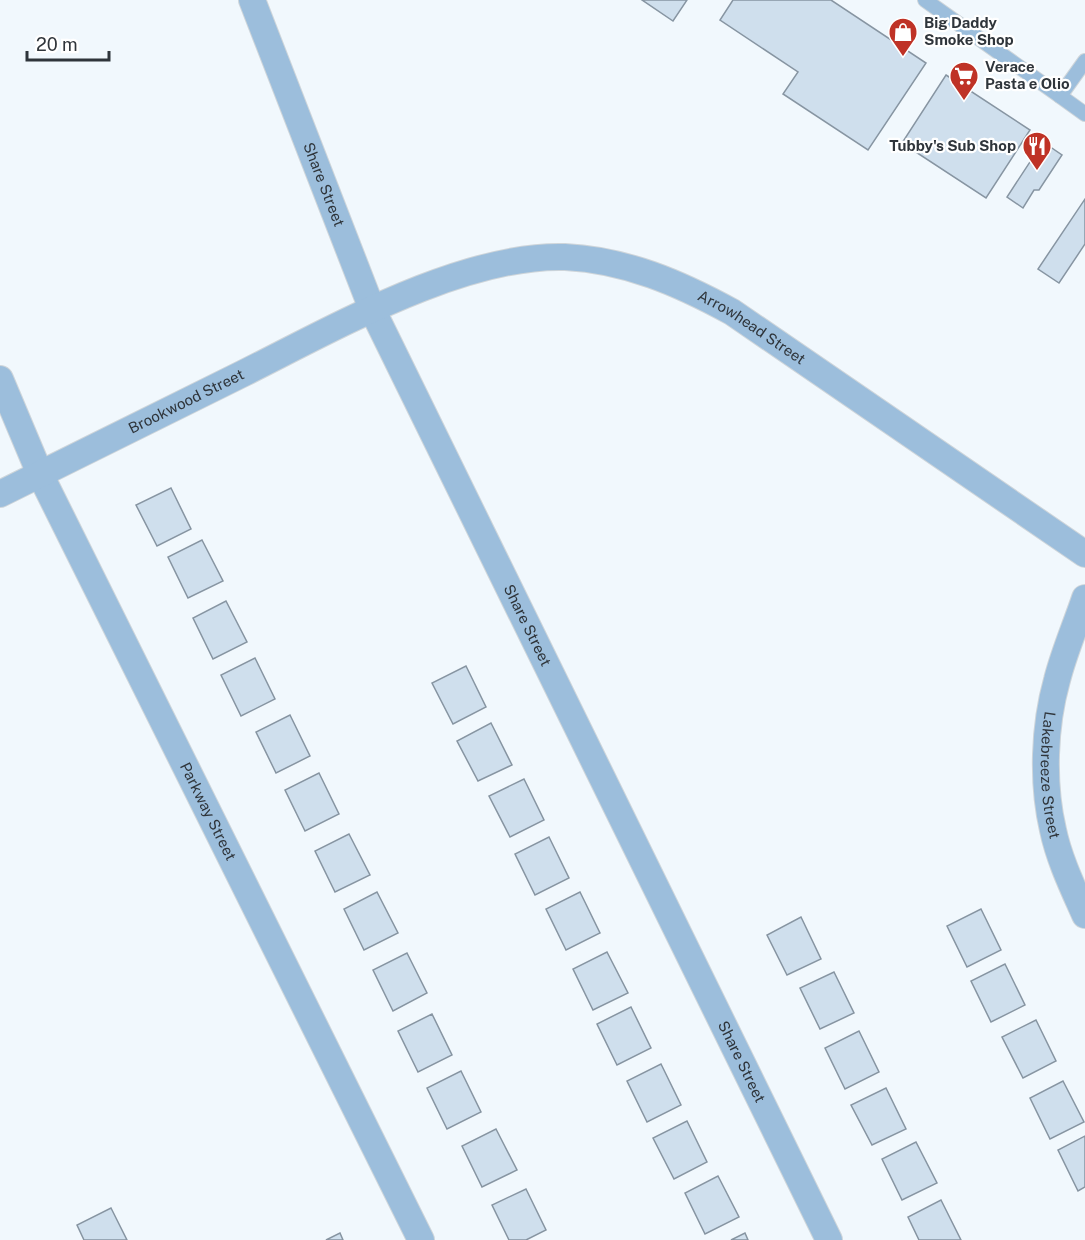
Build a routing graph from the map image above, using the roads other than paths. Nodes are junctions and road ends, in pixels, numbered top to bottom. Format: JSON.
{"nodes":[{"id":1,"x":252,"y":0,"type":"edge"},
{"id":2,"x":925,"y":0,"type":"edge"},
{"id":3,"x":1085,"y":61,"type":"edge"},
{"id":4,"x":1060,"y":96,"type":"junction"},
{"id":5,"x":1085,"y":114,"type":"edge"},
{"id":6,"x":372,"y":309,"type":"junction"},
{"id":7,"x":0,"y":380,"type":"edge"},
{"id":8,"x":40,"y":474,"type":"junction"},
{"id":9,"x":0,"y":495,"type":"edge"},
{"id":10,"x":1085,"y":554,"type":"edge"},
{"id":11,"x":1085,"y":598,"type":"edge"},
{"id":12,"x":1085,"y":915,"type":"edge"},
{"id":13,"x":421,"y":1240,"type":"edge"},
{"id":14,"x":829,"y":1240,"type":"edge"}],
"edges":[{"from":1,"to":6,"type":"street","name":"Share Street"},
{"from":2,"to":4,"type":"lane"},
{"from":3,"to":4,"type":"lane"},
{"from":4,"to":5,"type":"lane"},
{"from":6,"to":8,"type":"street","name":"Brookwood Street"},
{"from":6,"to":10,"type":"street","name":"Arrowhead Street"},
{"from":6,"to":14,"type":"street","name":"Share Street"},
{"from":7,"to":8,"type":"street","name":"Parkway Street"},
{"from":8,"to":9,"type":"street","name":"Brookwood Street"},
{"from":8,"to":13,"type":"street","name":"Parkway Street"},
{"from":11,"to":12,"type":"street","name":"Lakebreeze Street"}]}
